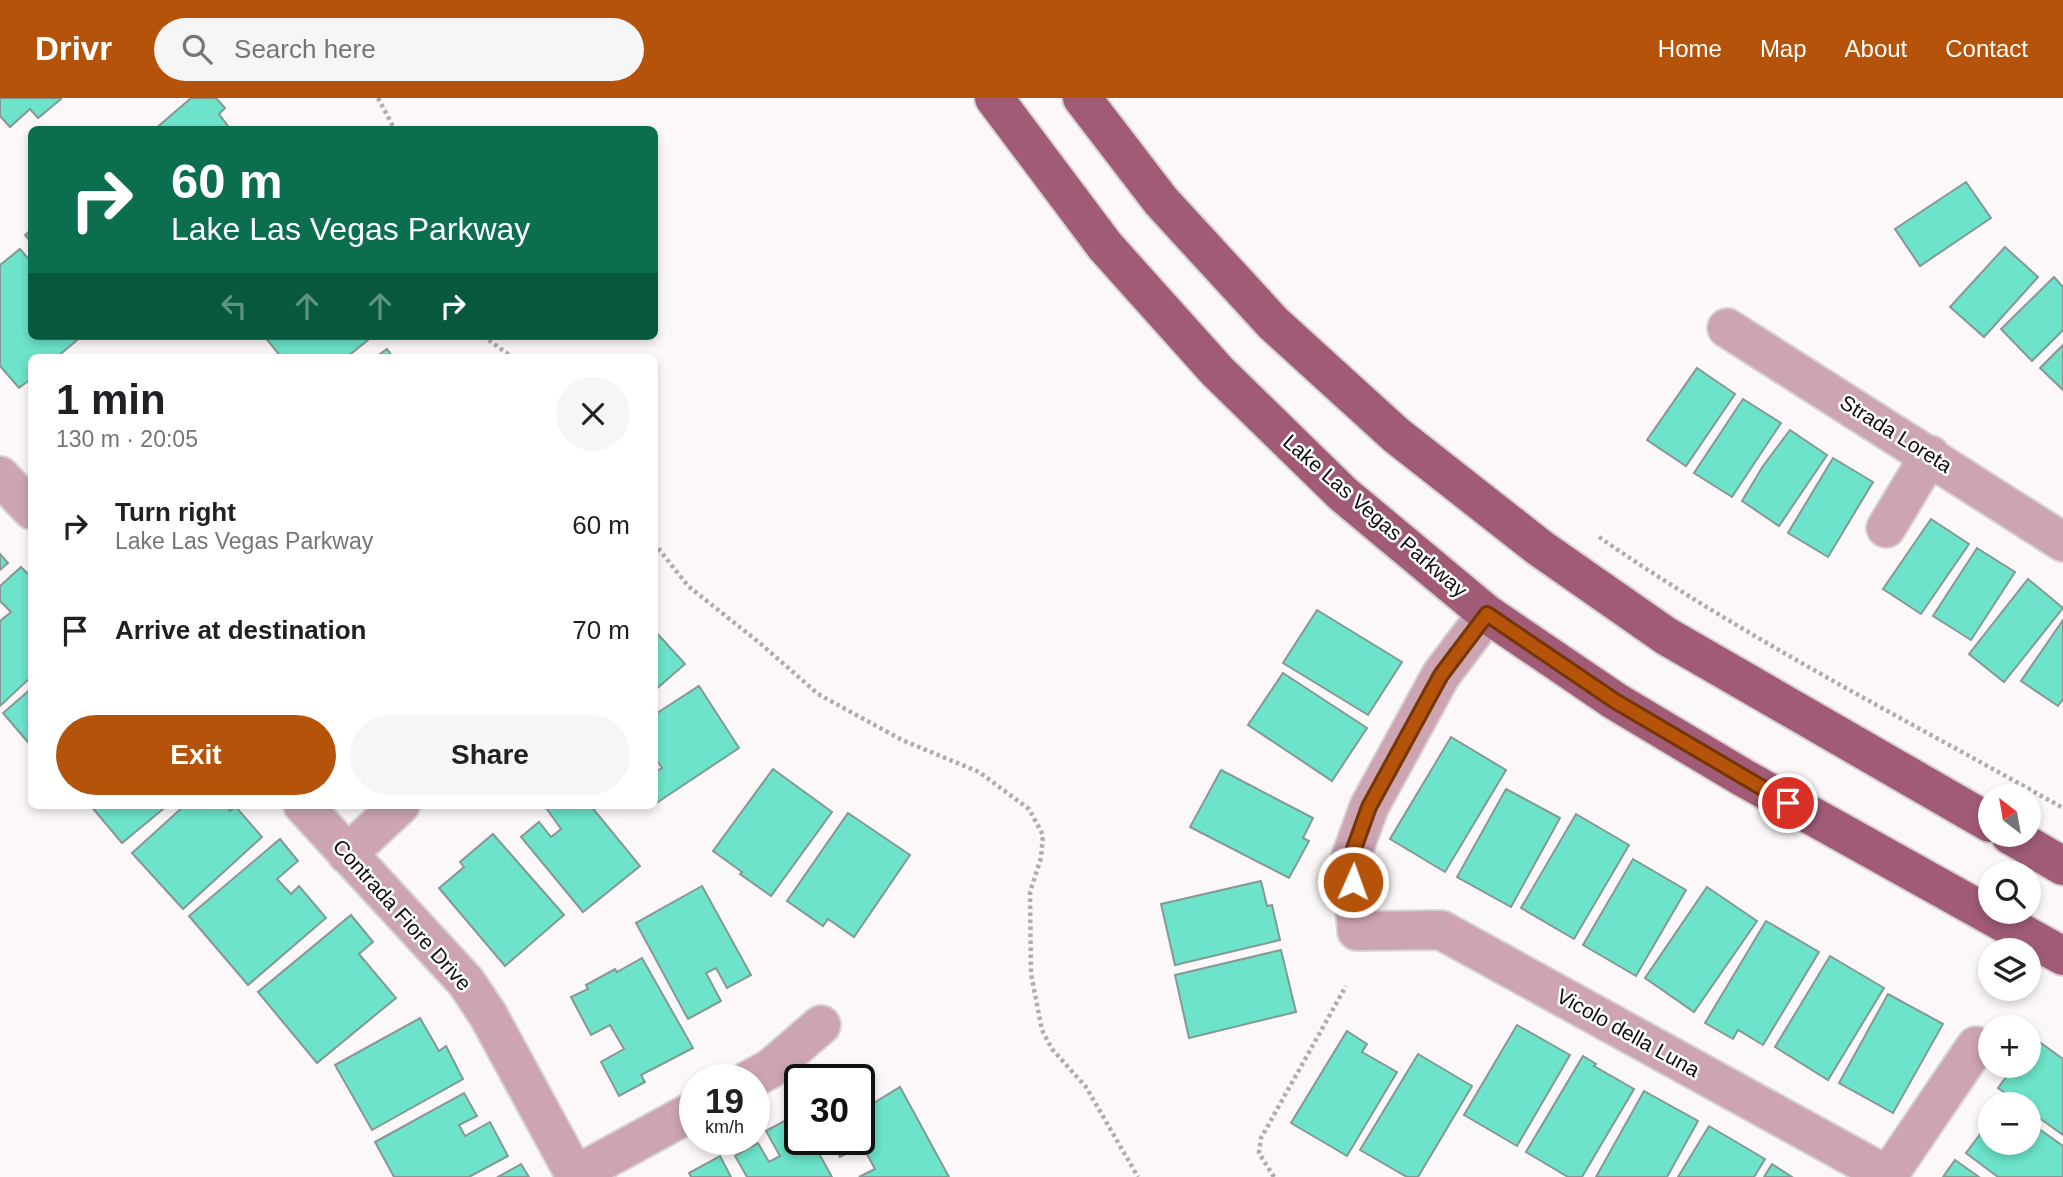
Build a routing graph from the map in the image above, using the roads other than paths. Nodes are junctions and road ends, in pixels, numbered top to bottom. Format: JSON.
{"nodes":[{"id":1,"x":993,"y":98,"type":"edge"},
{"id":2,"x":1082,"y":98,"type":"edge"},
{"id":3,"x":1727,"y":328,"type":"dead end"},
{"id":4,"x":1930,"y":455,"type":"junction"},
{"id":5,"x":0,"y":476,"type":"edge"},
{"id":6,"x":28,"y":504,"type":"edge"},
{"id":7,"x":1886,"y":528,"type":"dead end"},
{"id":8,"x":2063,"y":542,"type":"edge"},
{"id":9,"x":1487,"y":614,"type":"junction"},
{"id":10,"x":307,"y":809,"type":"edge"},
{"id":11,"x":396,"y":809,"type":"edge"},
{"id":12,"x":1978,"y":816,"type":"edge"},
{"id":13,"x":2031,"y":847,"type":"edge"},
{"id":14,"x":347,"y":854,"type":"junction"},
{"id":15,"x":2063,"y":866,"type":"edge"},
{"id":16,"x":2063,"y":957,"type":"edge"},
{"id":17,"x":821,"y":1025,"type":"dead end"},
{"id":18,"x":1976,"y":1046,"type":"dead end"},
{"id":19,"x":770,"y":1069,"type":"edge"},
{"id":20,"x":679,"y":1119,"type":"edge"},
{"id":21,"x":576,"y":1176,"type":"edge"},
{"id":22,"x":1888,"y":1176,"type":"edge"}],
"edges":[{"from":1,"to":9,"type":"main road","name":"Lake Las Vegas Parkway"},
{"from":2,"to":12,"type":"main road"},
{"from":3,"to":4,"type":"street","name":"Strada Loreta"},
{"from":4,"to":7,"type":"street"},
{"from":4,"to":8,"type":"street","name":"Strada Loreta"},
{"from":5,"to":6,"type":"street"},
{"from":9,"to":16,"type":"main road","name":"Lake Las Vegas Parkway"},
{"from":9,"to":22,"type":"street","name":"Vicolo della Luna"},
{"from":10,"to":14,"type":"street","name":"Contrada Fiore Drive"},
{"from":11,"to":14,"type":"street"},
{"from":13,"to":15,"type":"main road"},
{"from":14,"to":21,"type":"street","name":"Contrada Fiore Drive"},
{"from":17,"to":19,"type":"street"},
{"from":18,"to":22,"type":"street"},
{"from":20,"to":21,"type":"street"}]}
